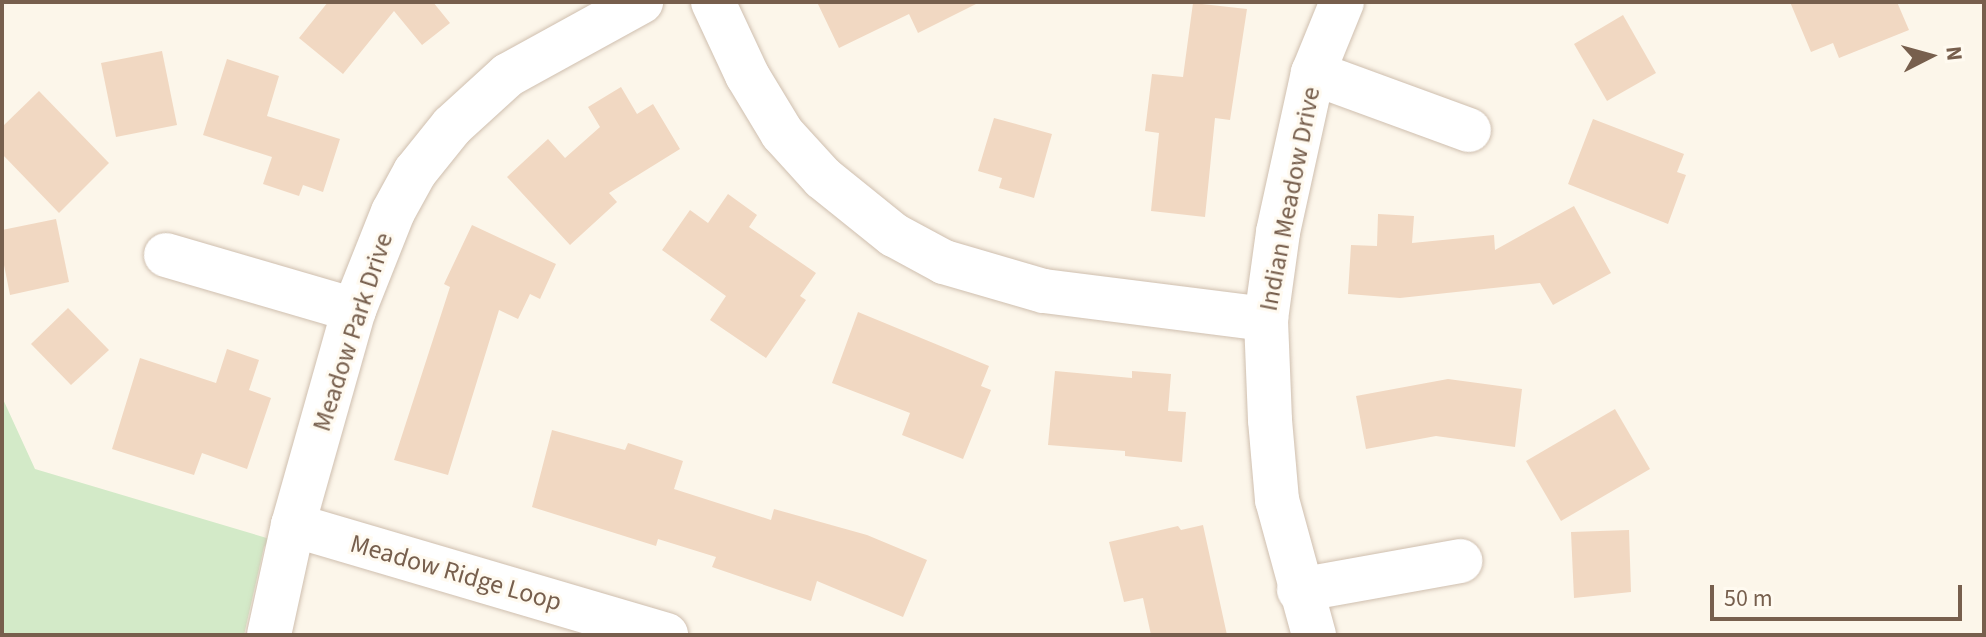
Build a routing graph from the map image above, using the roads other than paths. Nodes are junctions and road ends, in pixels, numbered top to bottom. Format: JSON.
{"nodes":[{"id":1,"x":641,"y":2,"type":"edge"},
{"id":2,"x":713,"y":2,"type":"edge"},
{"id":3,"x":1342,"y":2,"type":"edge"},
{"id":4,"x":1313,"y":73,"type":"junction"},
{"id":5,"x":1469,"y":130,"type":"dead end"},
{"id":6,"x":166,"y":255,"type":"dead end"},
{"id":7,"x":354,"y":310,"type":"junction"},
{"id":8,"x":1266,"y":319,"type":"junction"},
{"id":9,"x":293,"y":525,"type":"junction"},
{"id":10,"x":1460,"y":561,"type":"dead end"},
{"id":11,"x":1299,"y":590,"type":"junction"},
{"id":12,"x":269,"y":635,"type":"edge"},
{"id":13,"x":666,"y":635,"type":"edge"},
{"id":14,"x":1314,"y":635,"type":"edge"}],
"edges":[{"from":1,"to":7,"type":"street","name":"Meadow Park Drive"},
{"from":2,"to":8,"type":"street"},
{"from":3,"to":4,"type":"street","name":"Indian Meadow Drive"},
{"from":4,"to":5,"type":"street"},
{"from":4,"to":8,"type":"street","name":"Indian Meadow Drive"},
{"from":6,"to":7,"type":"street"},
{"from":7,"to":9,"type":"street","name":"Meadow Park Drive"},
{"from":8,"to":11,"type":"street","name":"Indian Meadow Drive"},
{"from":9,"to":12,"type":"street","name":"Meadow Park Drive"},
{"from":9,"to":13,"type":"street","name":"Meadow Ridge Loop"},
{"from":10,"to":11,"type":"street"},
{"from":11,"to":14,"type":"street","name":"Indian Meadow Drive"}]}
